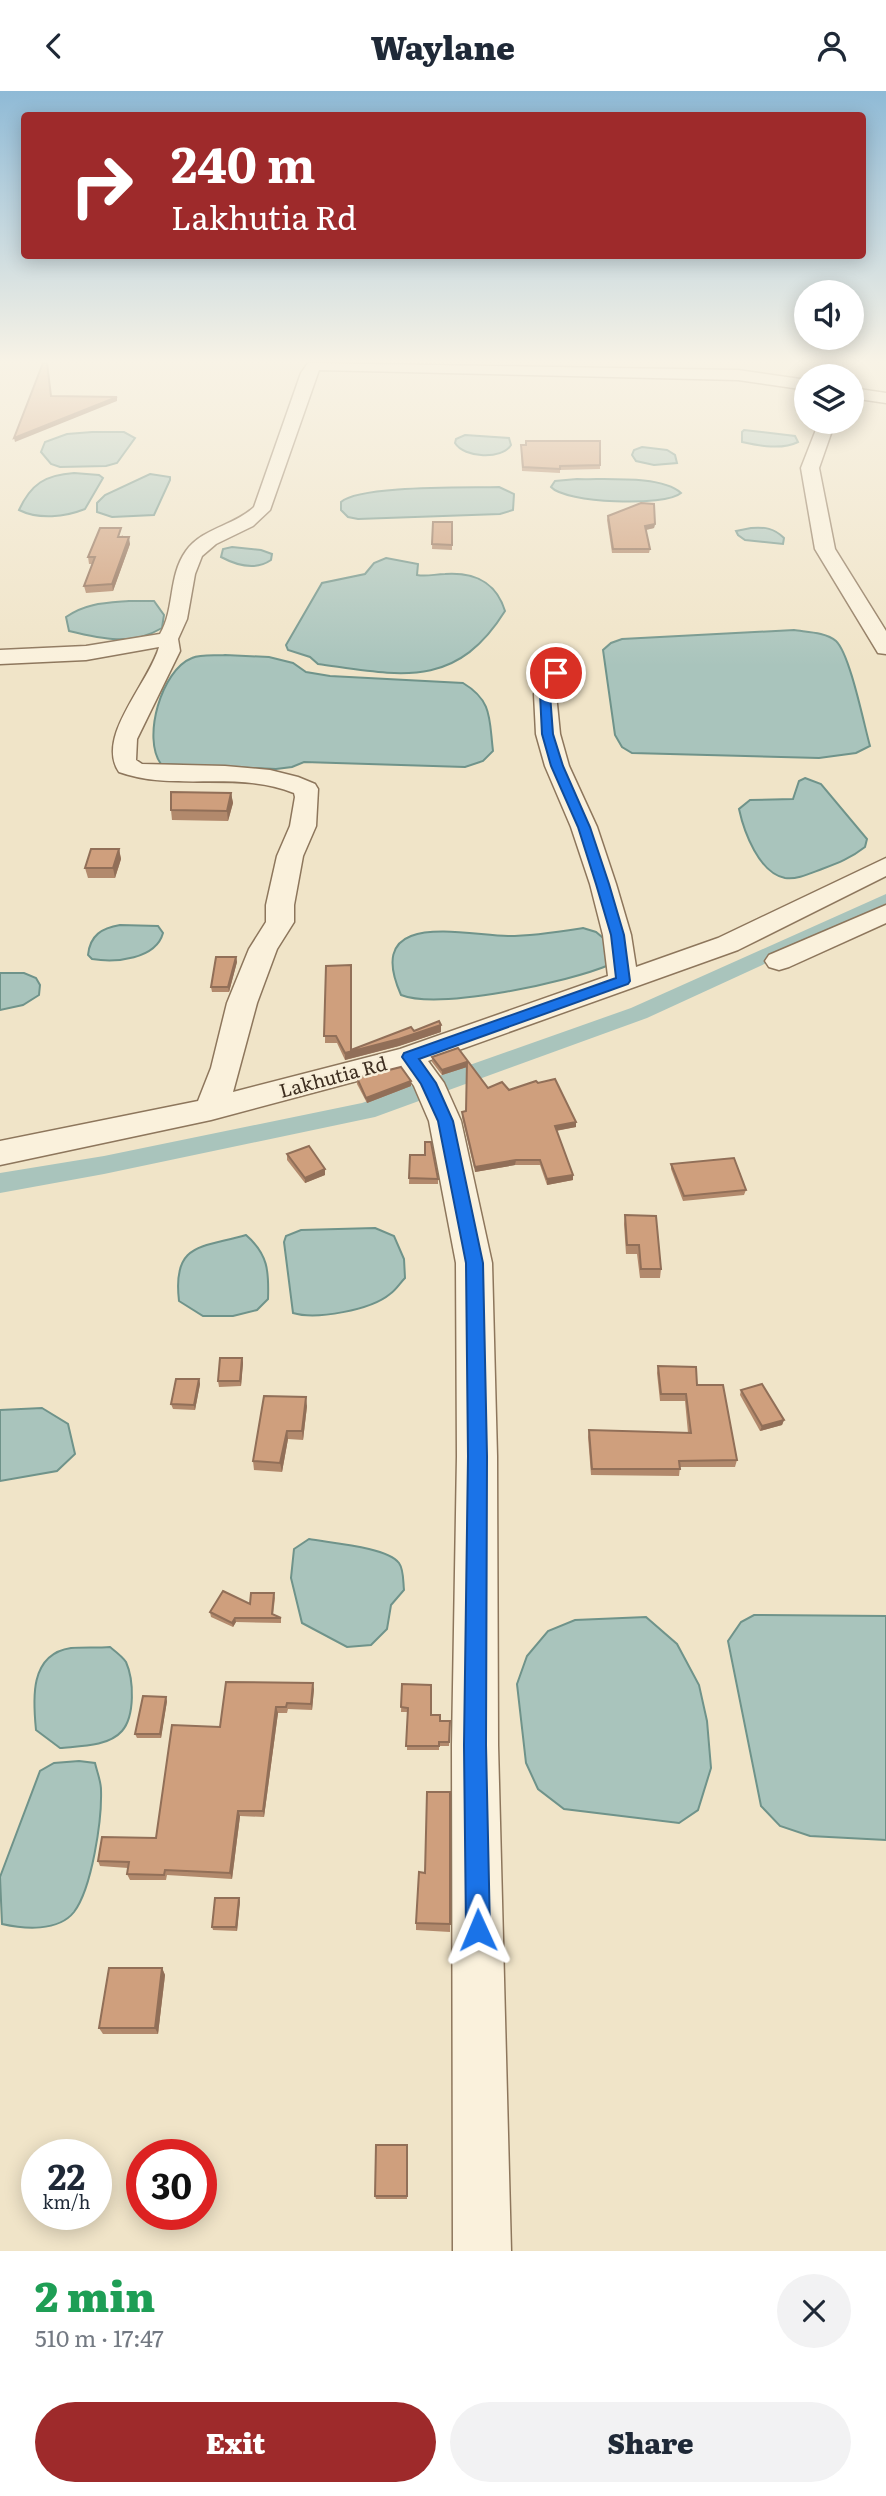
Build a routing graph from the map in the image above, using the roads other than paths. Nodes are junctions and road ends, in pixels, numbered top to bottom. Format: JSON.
{"nodes":[{"id":1,"x":280,"y":464,"type":"edge"},
{"id":2,"x":812,"y":464,"type":"edge"},
{"id":3,"x":167,"y":639,"type":"junction"},
{"id":4,"x":886,"y":648,"type":"edge"},
{"id":5,"x":0,"y":657,"type":"edge"},
{"id":6,"x":556,"y":673,"type":"dead end"},
{"id":7,"x":886,"y":866,"type":"edge"},
{"id":8,"x":886,"y":913,"type":"edge"},
{"id":9,"x":779,"y":961,"type":"dead end"},
{"id":10,"x":623,"y":981,"type":"junction"},
{"id":11,"x":409,"y":1057,"type":"junction"},
{"id":12,"x":211,"y":1108,"type":"junction"},
{"id":13,"x":0,"y":1153,"type":"edge"},
{"id":14,"x":482,"y":2251,"type":"edge"}],
"edges":[{"from":1,"to":3,"type":"street"},
{"from":2,"to":4,"type":"street"},
{"from":3,"to":5,"type":"street"},
{"from":3,"to":12,"type":"street"},
{"from":6,"to":10,"type":"street"},
{"from":7,"to":10,"type":"street","name":"Lakhutia Rd"},
{"from":8,"to":9,"type":"street"},
{"from":10,"to":11,"type":"street","name":"Lakhutia Rd"},
{"from":11,"to":12,"type":"street","name":"Lakhutia Rd"},
{"from":11,"to":14,"type":"street"},
{"from":12,"to":13,"type":"street","name":"Lakhutia Rd"}]}
